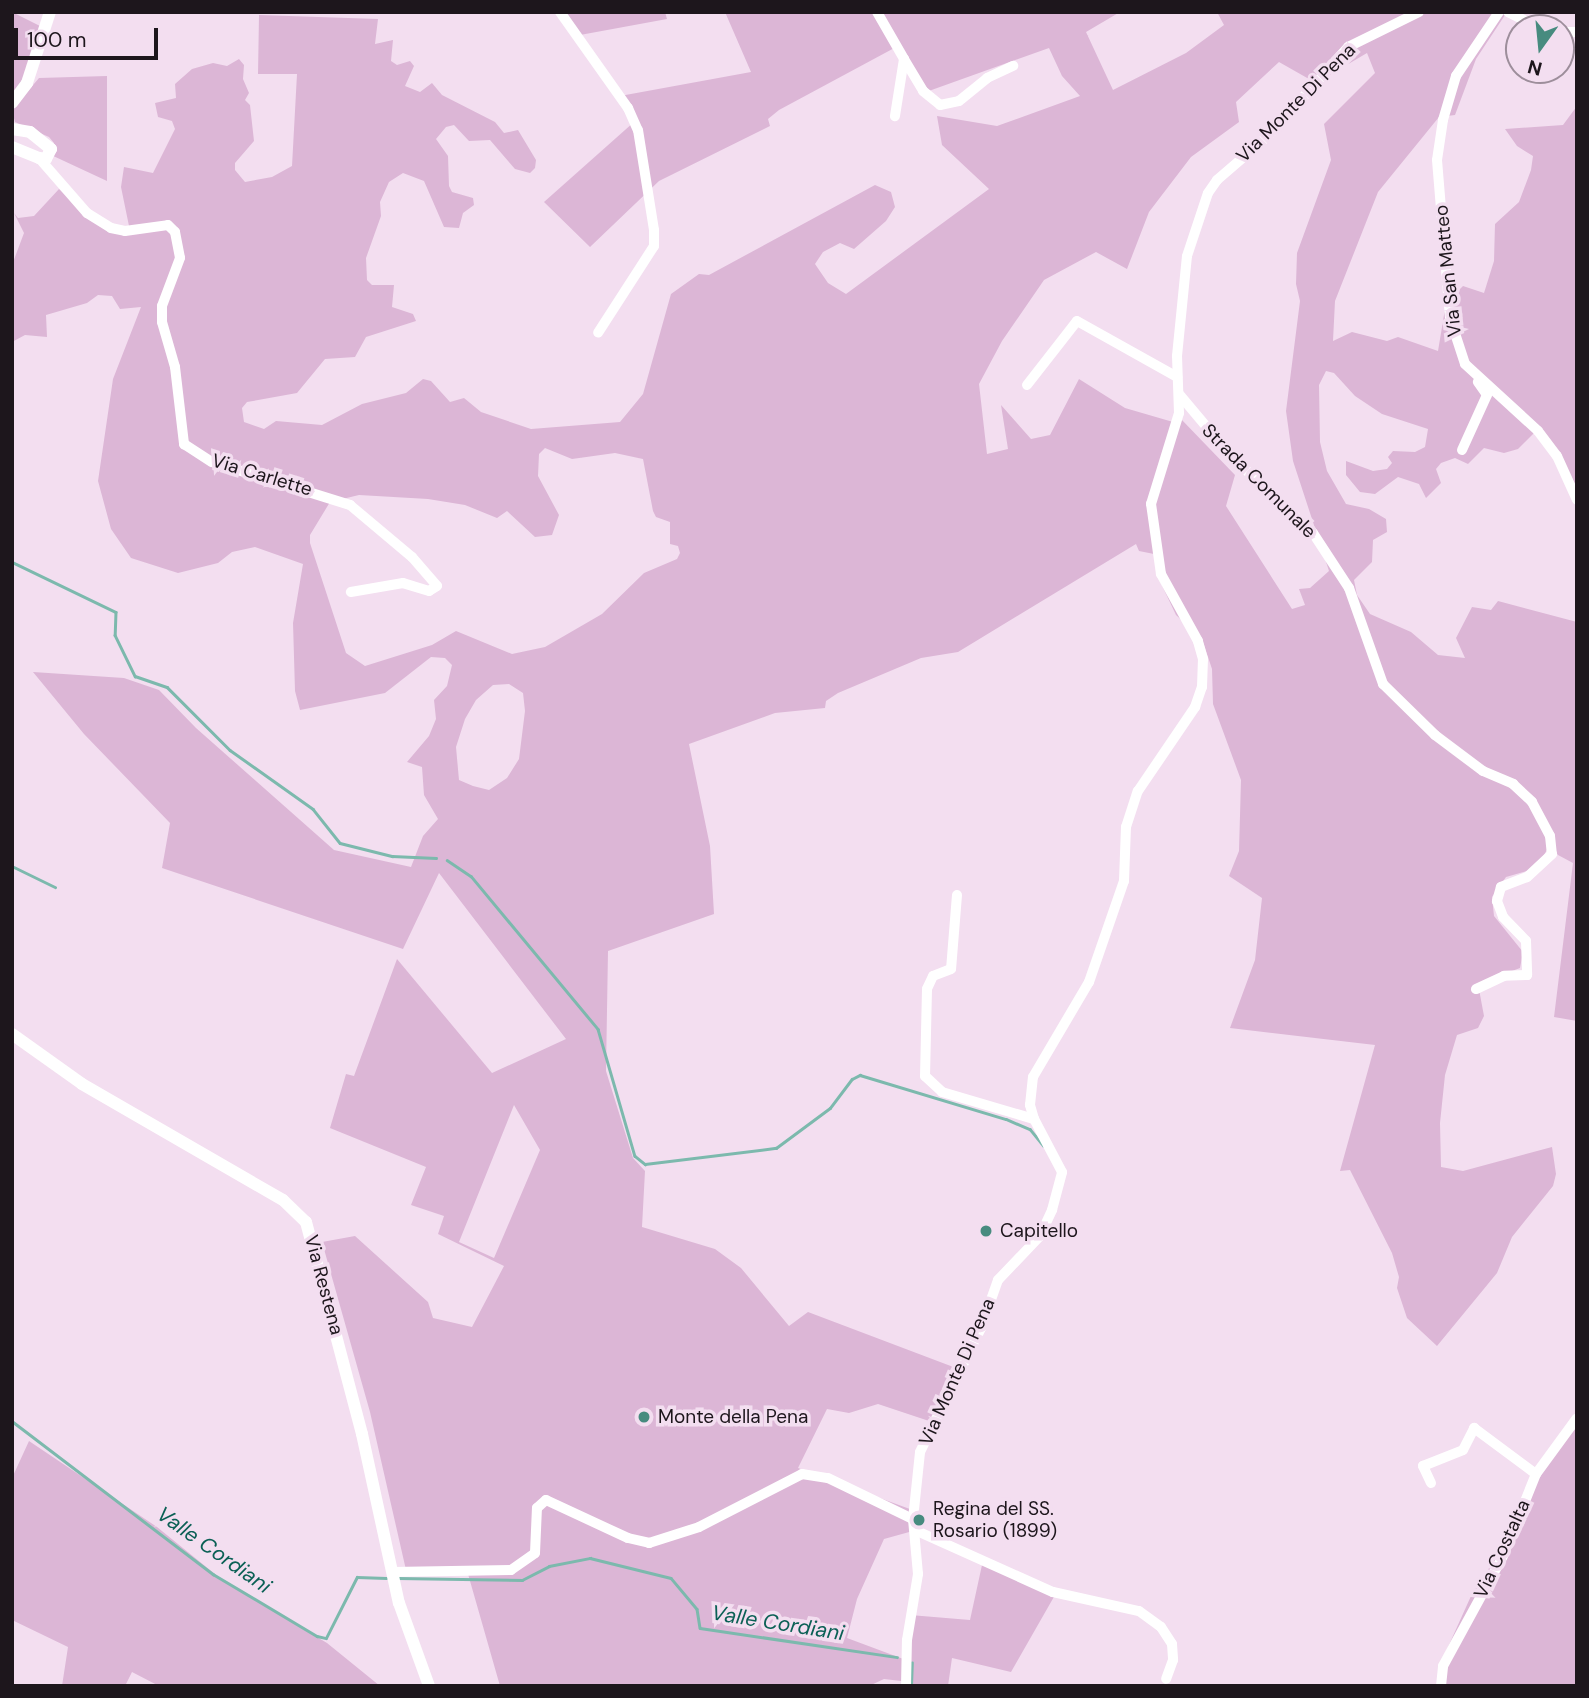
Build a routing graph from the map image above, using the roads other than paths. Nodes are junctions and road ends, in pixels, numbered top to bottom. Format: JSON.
{"nodes":[{"id":1,"x":50,"y":12,"type":"edge"},
{"id":2,"x":560,"y":12,"type":"edge"},
{"id":3,"x":877,"y":12,"type":"edge"},
{"id":4,"x":1419,"y":12,"type":"edge"},
{"id":5,"x":1499,"y":12,"type":"edge"},
{"id":6,"x":904,"y":59,"type":"junction"},
{"id":7,"x":1013,"y":66,"type":"dead end"},
{"id":8,"x":12,"y":103,"type":"edge"},
{"id":9,"x":895,"y":116,"type":"dead end"},
{"id":10,"x":12,"y":129,"type":"edge"},
{"id":11,"x":12,"y":146,"type":"edge"},
{"id":12,"x":39,"y":158,"type":"junction"},
{"id":13,"x":598,"y":333,"type":"dead end"},
{"id":14,"x":1465,"y":364,"type":"junction"},
{"id":15,"x":1177,"y":377,"type":"junction"},
{"id":16,"x":1027,"y":385,"type":"dead end"},
{"id":17,"x":1179,"y":393,"type":"junction"},
{"id":18,"x":1462,"y":450,"type":"dead end"},
{"id":19,"x":1577,"y":500,"type":"edge"},
{"id":20,"x":351,"y":592,"type":"dead end"},
{"id":21,"x":957,"y":895,"type":"dead end"},
{"id":22,"x":1475,"y":989,"type":"dead end"},
{"id":23,"x":12,"y":1034,"type":"edge"},
{"id":24,"x":1034,"y":1119,"type":"junction"},
{"id":25,"x":1577,"y":1418,"type":"edge"},
{"id":26,"x":1536,"y":1474,"type":"junction"},
{"id":27,"x":1431,"y":1483,"type":"dead end"},
{"id":28,"x":913,"y":1519,"type":"junction"},
{"id":29,"x":917,"y":1531,"type":"junction"},
{"id":30,"x":393,"y":1572,"type":"junction"},
{"id":31,"x":1166,"y":1679,"type":"dead end"},
{"id":32,"x":429,"y":1686,"type":"edge"},
{"id":33,"x":906,"y":1686,"type":"edge"},
{"id":34,"x":1441,"y":1686,"type":"edge"}],
"edges":[{"from":1,"to":8,"type":"street"},
{"from":2,"to":13,"type":"street"},
{"from":3,"to":6,"type":"street"},
{"from":4,"to":15,"type":"street","name":"Via Monte Di Pena"},
{"from":5,"to":14,"type":"street","name":"Via San Matteo"},
{"from":6,"to":7,"type":"street"},
{"from":6,"to":9,"type":"street"},
{"from":10,"to":12,"type":"street"},
{"from":11,"to":12,"type":"street"},
{"from":12,"to":20,"type":"street","name":"Via Carlette"},
{"from":14,"to":18,"type":"street"},
{"from":14,"to":19,"type":"street","name":"Via San Matteo"},
{"from":15,"to":16,"type":"street"},
{"from":15,"to":17,"type":"street","name":"Via Monte Di Pena"},
{"from":17,"to":22,"type":"street","name":"Strada Comunale"},
{"from":17,"to":24,"type":"street","name":"Via Monte Di Pena"},
{"from":21,"to":24,"type":"street"},
{"from":23,"to":30,"type":"street","name":"Via Restena"},
{"from":24,"to":28,"type":"street","name":"Via Monte Di Pena"},
{"from":25,"to":26,"type":"street","name":"Via Costalta"},
{"from":26,"to":27,"type":"street"},
{"from":26,"to":34,"type":"street","name":"Via Costalta"},
{"from":28,"to":29,"type":"street"},
{"from":28,"to":30,"type":"street"},
{"from":29,"to":31,"type":"street"},
{"from":29,"to":33,"type":"street"},
{"from":30,"to":32,"type":"street","name":"Via Restena"}]}
